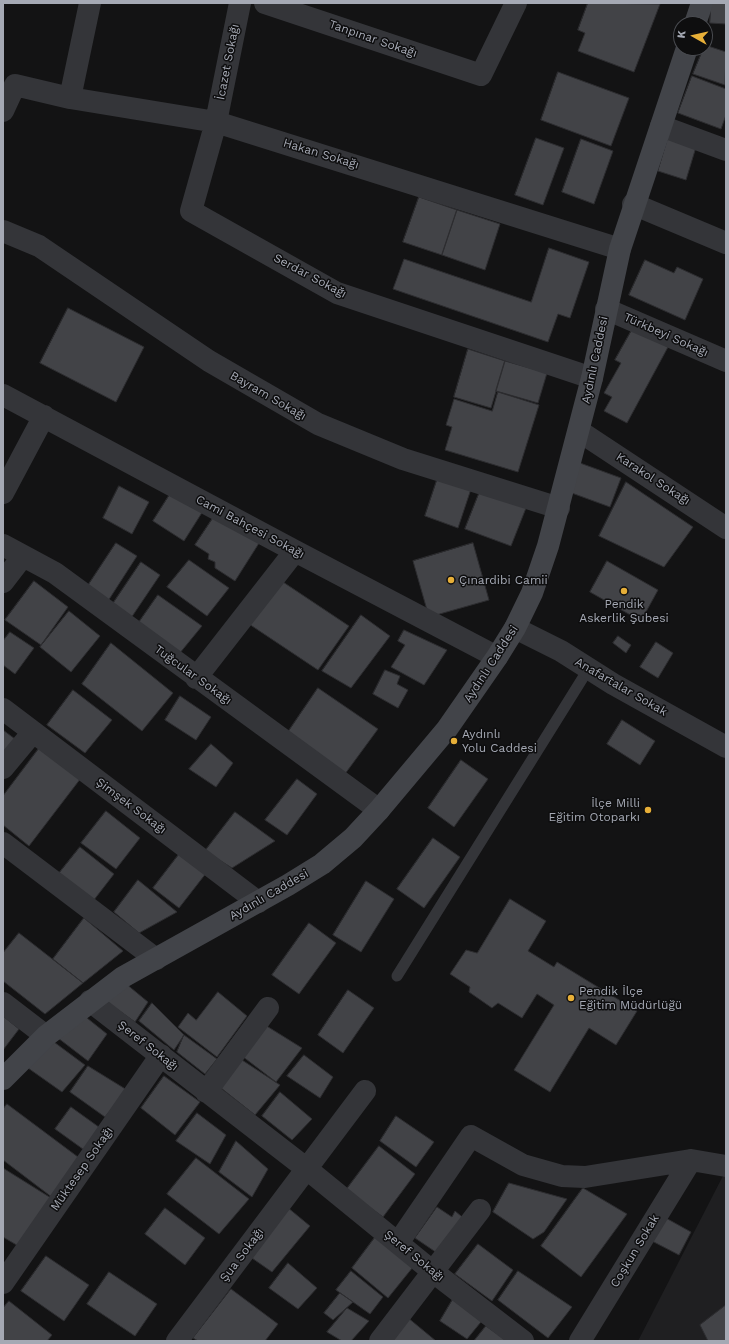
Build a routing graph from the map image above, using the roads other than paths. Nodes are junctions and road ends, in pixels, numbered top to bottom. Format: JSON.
{"nodes":[{"id":1,"x":90,"y":3,"type":"edge"},
{"id":2,"x":240,"y":3,"type":"edge"},
{"id":3,"x":265,"y":3,"type":"edge"},
{"id":4,"x":516,"y":3,"type":"edge"},
{"id":5,"x":702,"y":3,"type":"edge"},
{"id":6,"x":698,"y":16,"type":"edge"},
{"id":7,"x":684,"y":56,"type":"edge"},
{"id":8,"x":70,"y":98,"type":"junction"},
{"id":9,"x":3,"y":111,"type":"edge"},
{"id":10,"x":216,"y":122,"type":"junction"},
{"id":11,"x":661,"y":126,"type":"junction"},
{"id":12,"x":726,"y":150,"type":"edge"},
{"id":13,"x":633,"y":204,"type":"junction"},
{"id":14,"x":3,"y":231,"type":"edge"},
{"id":15,"x":726,"y":243,"type":"edge"},
{"id":16,"x":620,"y":249,"type":"junction"},
{"id":17,"x":606,"y":309,"type":"junction"},
{"id":18,"x":726,"y":361,"type":"edge"},
{"id":19,"x":592,"y":378,"type":"junction"},
{"id":20,"x":3,"y":395,"type":"edge"},
{"id":21,"x":44,"y":416,"type":"junction"},
{"id":22,"x":579,"y":431,"type":"junction"},
{"id":23,"x":3,"y":493,"type":"edge"},
{"id":24,"x":559,"y":508,"type":"junction"},
{"id":25,"x":726,"y":528,"type":"edge"},
{"id":26,"x":3,"y":544,"type":"edge"},
{"id":27,"x":295,"y":551,"type":"junction"},
{"id":28,"x":23,"y":556,"type":"junction"},
{"id":29,"x":3,"y":582,"type":"edge"},
{"id":30,"x":515,"y":628,"type":"junction"},
{"id":31,"x":497,"y":656,"type":"junction"},
{"id":32,"x":589,"y":668,"type":"junction"},
{"id":33,"x":196,"y":678,"type":"junction"},
{"id":34,"x":3,"y":709,"type":"edge"},
{"id":35,"x":33,"y":732,"type":"junction"},
{"id":36,"x":726,"y":747,"type":"edge"},
{"id":37,"x":3,"y":768,"type":"edge"},
{"id":38,"x":379,"y":810,"type":"junction"},
{"id":39,"x":3,"y":844,"type":"edge"},
{"id":40,"x":258,"y":902,"type":"junction"},
{"id":41,"x":156,"y":959,"type":"junction"},
{"id":42,"x":397,"y":976,"type":"dead end"},
{"id":43,"x":90,"y":1000,"type":"junction"},
{"id":44,"x":3,"y":1003,"type":"edge"},
{"id":45,"x":268,"y":1008,"type":"dead end"},
{"id":46,"x":46,"y":1036,"type":"junction"},
{"id":47,"x":161,"y":1055,"type":"junction"},
{"id":48,"x":3,"y":1079,"type":"edge"},
{"id":49,"x":364,"y":1091,"type":"dead end"},
{"id":50,"x":206,"y":1092,"type":"junction"},
{"id":51,"x":691,"y":1160,"type":"junction"},
{"id":52,"x":726,"y":1166,"type":"edge"},
{"id":53,"x":307,"y":1169,"type":"junction"},
{"id":54,"x":480,"y":1210,"type":"dead end"},
{"id":55,"x":398,"y":1243,"type":"junction"},
{"id":56,"x":432,"y":1271,"type":"junction"},
{"id":57,"x":3,"y":1283,"type":"edge"},
{"id":58,"x":177,"y":1341,"type":"edge"},
{"id":59,"x":380,"y":1341,"type":"edge"},
{"id":60,"x":524,"y":1341,"type":"edge"},
{"id":61,"x":580,"y":1341,"type":"edge"}],
"edges":[{"from":1,"to":8,"type":"street"},
{"from":2,"to":10,"type":"street","name":"İcazet Sokağı"},
{"from":3,"to":4,"type":"street","name":"Tanpınar Sokağı"},
{"from":5,"to":6,"type":"main road"},
{"from":7,"to":11,"type":"main road","name":"Aydınlı Caddesi"},
{"from":8,"to":9,"type":"street","name":"Hakan Sokağı"},
{"from":8,"to":10,"type":"street","name":"Hakan Sokağı"},
{"from":10,"to":16,"type":"street","name":"Hakan Sokağı"},
{"from":10,"to":19,"type":"street","name":"Serdar Sokağı"},
{"from":11,"to":12,"type":"street"},
{"from":11,"to":13,"type":"main road","name":"Aydınlı Caddesi"},
{"from":13,"to":15,"type":"street"},
{"from":13,"to":16,"type":"main road","name":"Aydınlı Caddesi"},
{"from":14,"to":24,"type":"street","name":"Bayram Sokağı"},
{"from":16,"to":17,"type":"main road","name":"Aydınlı Caddesi"},
{"from":17,"to":18,"type":"street","name":"Türkbeyi Sokağı"},
{"from":17,"to":19,"type":"main road","name":"Aydınlı Caddesi"},
{"from":19,"to":22,"type":"main road","name":"Aydınlı Caddesi"},
{"from":20,"to":21,"type":"street","name":"Cami Bahçesi Sokağı"},
{"from":21,"to":23,"type":"street"},
{"from":21,"to":27,"type":"street","name":"Cami Bahçesi Sokağı"},
{"from":22,"to":24,"type":"main road","name":"Aydınlı Caddesi"},
{"from":22,"to":25,"type":"street","name":"Karakol Sokağı"},
{"from":24,"to":30,"type":"main road","name":"Aydınlı Caddesi"},
{"from":26,"to":28,"type":"street","name":"Tuğcular Sokağı"},
{"from":27,"to":31,"type":"street","name":"Cami Bahçesi Sokağı"},
{"from":27,"to":33,"type":"street"},
{"from":28,"to":29,"type":"street"},
{"from":28,"to":33,"type":"street","name":"Tuğcular Sokağı"},
{"from":30,"to":31,"type":"main road","name":"Aydınlı Caddesi"},
{"from":30,"to":32,"type":"street","name":"Anafartalar Sokak"},
{"from":31,"to":38,"type":"main road","name":"Aydınlı Caddesi"},
{"from":32,"to":36,"type":"street","name":"Anafartalar Sokak"},
{"from":32,"to":42,"type":"lane"},
{"from":33,"to":38,"type":"street","name":"Tuğcular Sokağı"},
{"from":34,"to":35,"type":"street","name":"Şimşek Sokağı"},
{"from":35,"to":37,"type":"street"},
{"from":35,"to":40,"type":"street","name":"Şimşek Sokağı"},
{"from":38,"to":40,"type":"main road","name":"Aydınlı Caddesi"},
{"from":39,"to":41,"type":"street"},
{"from":40,"to":41,"type":"main road","name":"Aydınlı Caddesi"},
{"from":41,"to":43,"type":"main road","name":"Aydınlı Caddesi"},
{"from":43,"to":46,"type":"main road","name":"Aydınlı Caddesi"},
{"from":43,"to":47,"type":"street","name":"Şeref Sokağı"},
{"from":44,"to":46,"type":"street"},
{"from":45,"to":50,"type":"street"},
{"from":46,"to":48,"type":"main road","name":"Aydınlı Caddesi"},
{"from":47,"to":50,"type":"street","name":"Şeref Sokağı"},
{"from":47,"to":57,"type":"street","name":"Müktesep Sokağı"},
{"from":49,"to":53,"type":"street"},
{"from":50,"to":53,"type":"street","name":"Şeref Sokağı"},
{"from":51,"to":52,"type":"street"},
{"from":51,"to":55,"type":"street"},
{"from":51,"to":61,"type":"street","name":"Coşkun Sokak"},
{"from":53,"to":55,"type":"street","name":"Şeref Sokağı"},
{"from":53,"to":58,"type":"street","name":"Şua Sokağı"},
{"from":54,"to":56,"type":"street"},
{"from":55,"to":56,"type":"street","name":"Şeref Sokağı"},
{"from":56,"to":59,"type":"street"},
{"from":56,"to":60,"type":"street","name":"Şeref Sokağı"}]}
